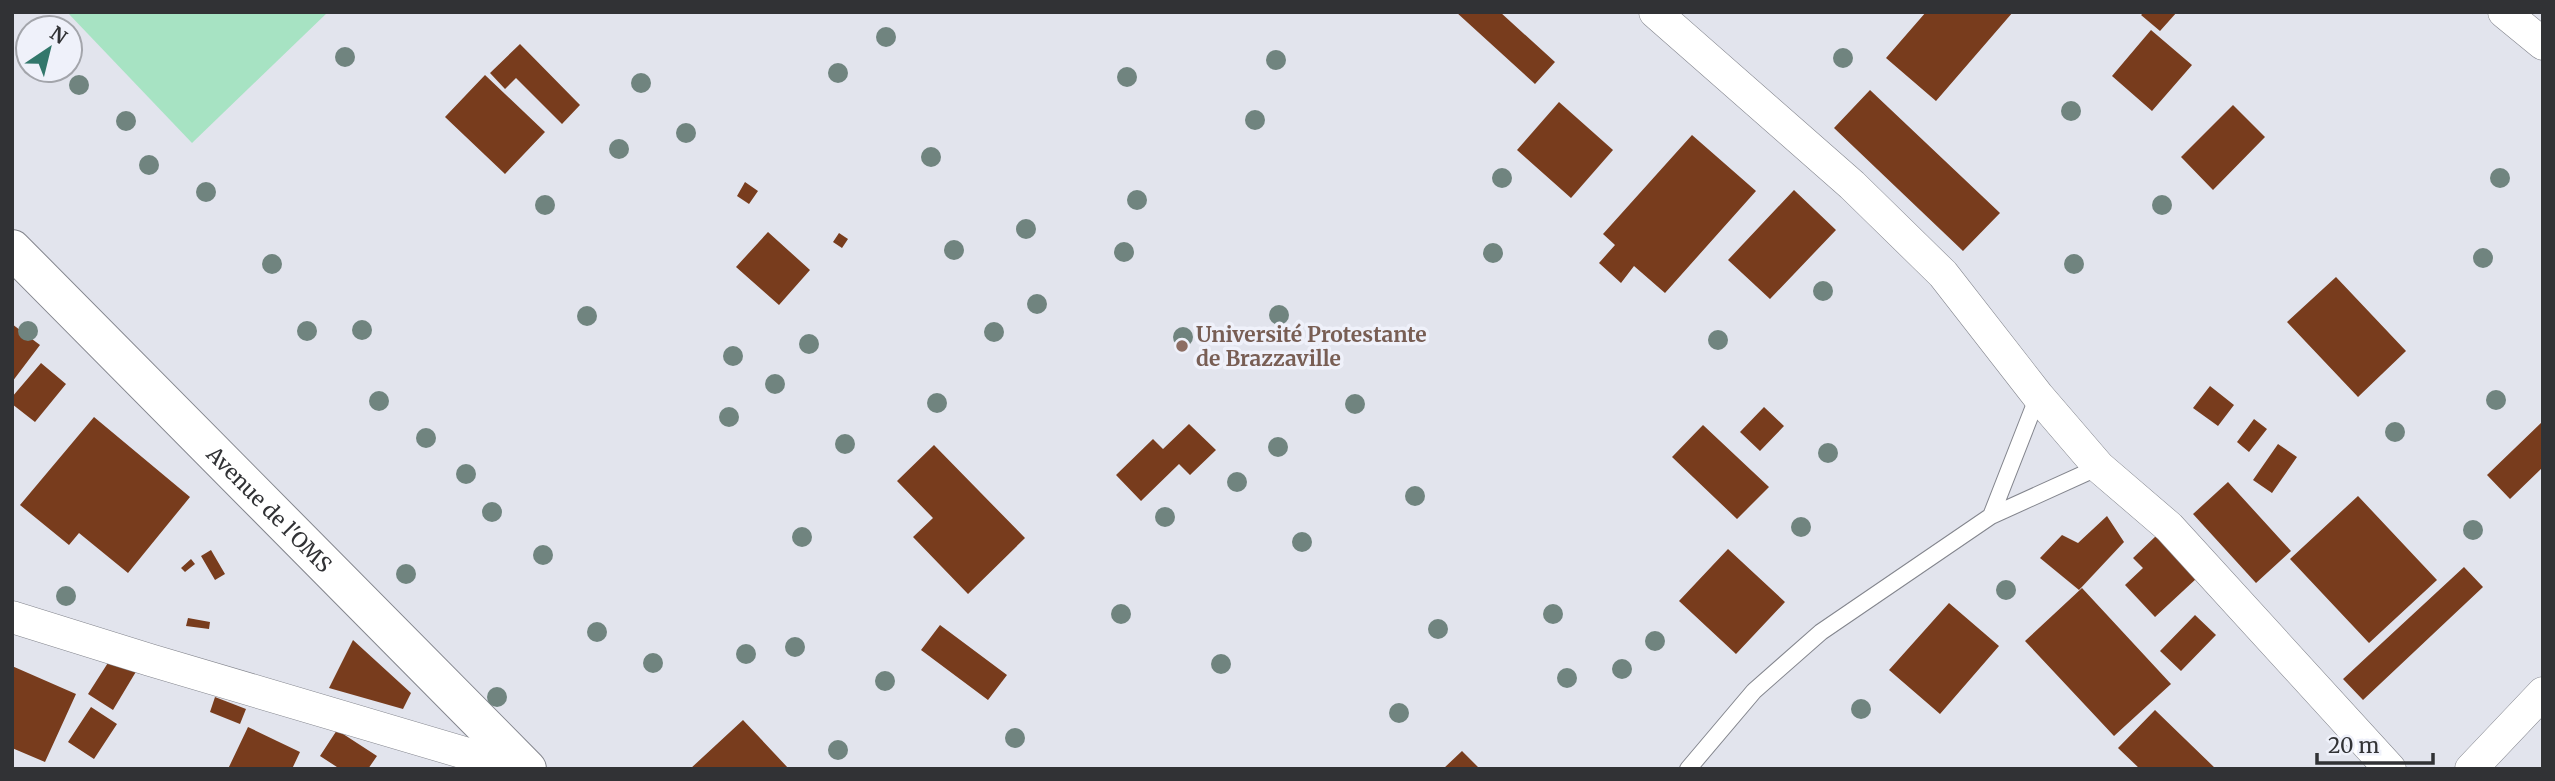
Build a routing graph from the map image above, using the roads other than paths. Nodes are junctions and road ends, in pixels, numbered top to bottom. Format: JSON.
{"nodes":[{"id":1,"x":1655,"y":12,"type":"edge"},
{"id":2,"x":2504,"y":12,"type":"edge"},
{"id":3,"x":2543,"y":44,"type":"edge"},
{"id":4,"x":12,"y":249,"type":"edge"},
{"id":5,"x":2038,"y":396,"type":"junction"},
{"id":6,"x":2099,"y":467,"type":"junction"},
{"id":7,"x":1991,"y":516,"type":"junction"},
{"id":8,"x":12,"y":617,"type":"edge"},
{"id":9,"x":2543,"y":693,"type":"edge"},
{"id":10,"x":519,"y":769,"type":"edge"},
{"id":11,"x":527,"y":769,"type":"edge"},
{"id":12,"x":1688,"y":769,"type":"edge"},
{"id":13,"x":2390,"y":769,"type":"edge"},
{"id":14,"x":2471,"y":769,"type":"edge"}],
"edges":[{"from":1,"to":5,"type":"street"},
{"from":2,"to":3,"type":"street"},
{"from":4,"to":11,"type":"street","name":"Avenue de l'OMS"},
{"from":5,"to":6,"type":"street"},
{"from":5,"to":7,"type":"lane"},
{"from":6,"to":7,"type":"lane"},
{"from":6,"to":13,"type":"street"},
{"from":7,"to":12,"type":"lane"},
{"from":8,"to":10,"type":"street"},
{"from":9,"to":14,"type":"street"}]}
